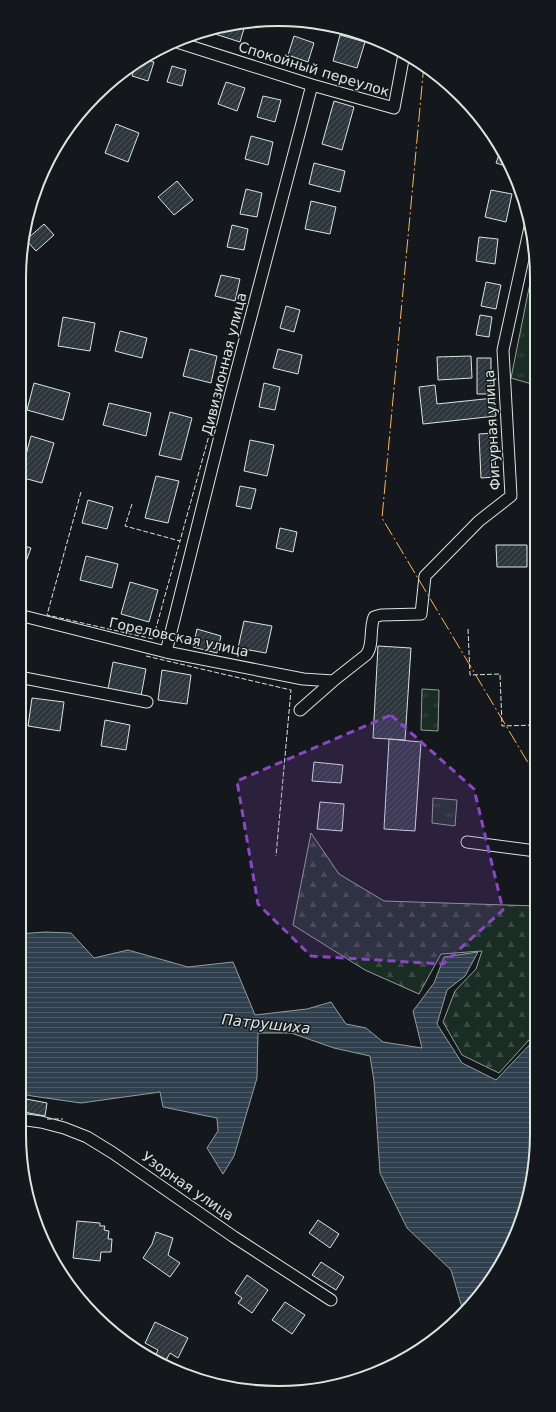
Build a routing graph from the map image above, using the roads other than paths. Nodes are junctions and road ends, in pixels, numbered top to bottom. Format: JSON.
{"nodes":[{"id":1,"x":184,"y":44,"type":"edge"},
{"id":2,"x":403,"y":59,"type":"edge"},
{"id":3,"x":312,"y":85,"type":"junction"},
{"id":4,"x":527,"y":240,"type":"edge"},
{"id":5,"x":26,"y":617,"type":"edge"},
{"id":6,"x":166,"y":652,"type":"junction"},
{"id":7,"x":26,"y":677,"type":"edge"},
{"id":8,"x":333,"y":681,"type":"junction"},
{"id":9,"x":147,"y":702,"type":"dead end"},
{"id":10,"x":300,"y":710,"type":"dead end"},
{"id":11,"x":467,"y":842,"type":"dead end"},
{"id":12,"x":530,"y":850,"type":"edge"},
{"id":13,"x":26,"y":1120,"type":"edge"},
{"id":14,"x":331,"y":1300,"type":"dead end"}],
"edges":[{"from":1,"to":3,"type":"street","name":"Спокойный переулок"},
{"from":2,"to":3,"type":"street","name":"Спокойный переулок"},
{"from":3,"to":6,"type":"street","name":"Дивизионная улица"},
{"from":4,"to":8,"type":"street","name":"Фигурная улица"},
{"from":5,"to":6,"type":"street","name":"Гореловская улица"},
{"from":6,"to":8,"type":"street","name":"Гореловская улица"},
{"from":7,"to":9,"type":"street"},
{"from":8,"to":10,"type":"street","name":"Фигурная улица"},
{"from":11,"to":12,"type":"street"},
{"from":13,"to":14,"type":"street","name":"Узорная улица"}]}
